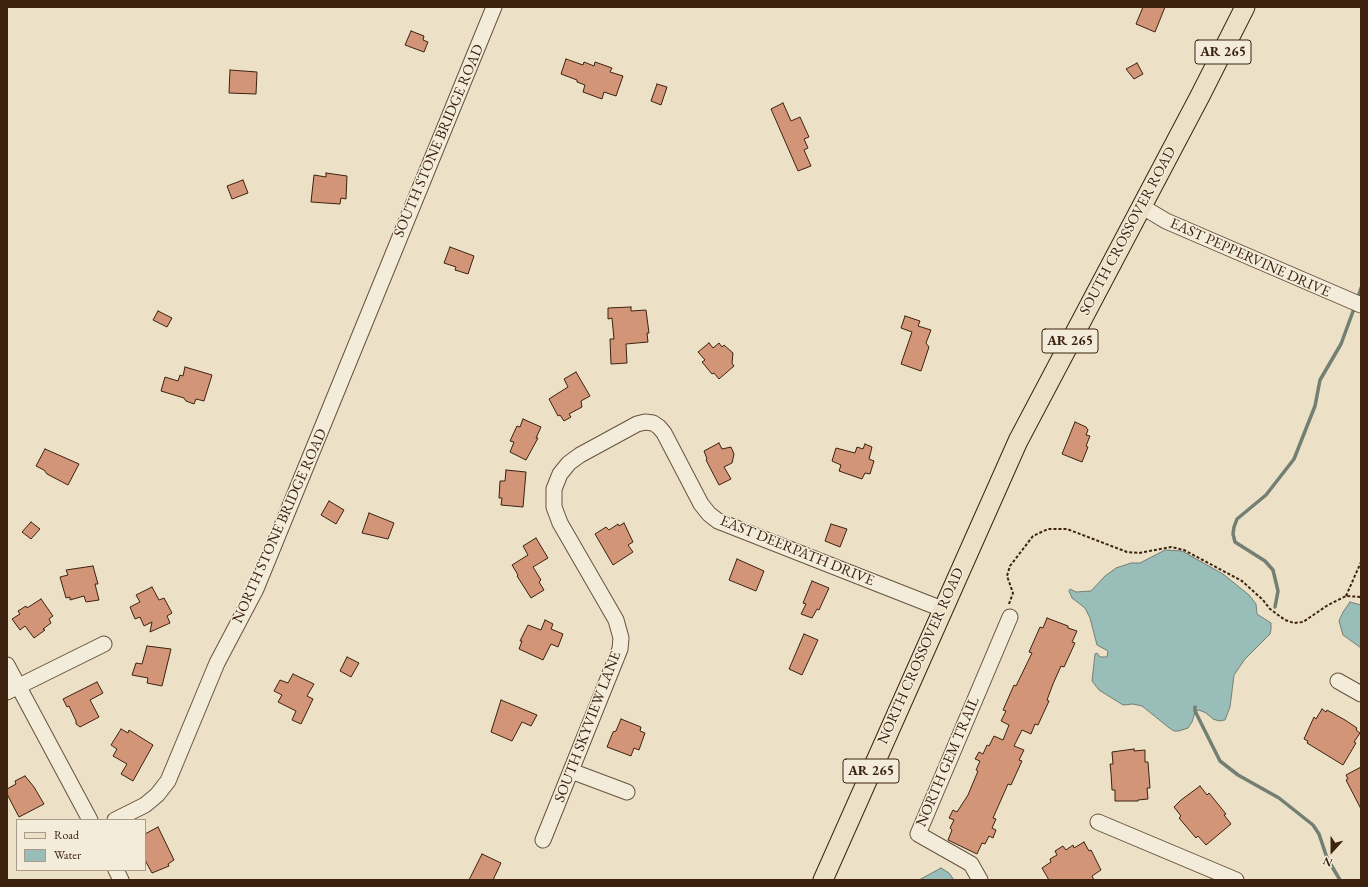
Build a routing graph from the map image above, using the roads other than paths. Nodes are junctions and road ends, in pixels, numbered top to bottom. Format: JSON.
{"nodes":[{"id":1,"x":494,"y":7,"type":"edge"},
{"id":2,"x":1245,"y":7,"type":"edge"},
{"id":3,"x":1141,"y":206,"type":"junction"},
{"id":4,"x":383,"y":274,"type":"joint"},
{"id":5,"x":1361,"y":305,"type":"edge"},
{"id":6,"x":653,"y":423,"type":"joint"},
{"id":7,"x":1001,"y":477,"type":"joint"},
{"id":8,"x":942,"y":609,"type":"junction"},
{"id":9,"x":1010,"y":617,"type":"road end"},
{"id":10,"x":104,"y":644,"type":"dead end"},
{"id":11,"x":7,"y":665,"type":"edge"},
{"id":12,"x":1338,"y":681,"type":"dead end"},
{"id":13,"x":13,"y":689,"type":"edge"},
{"id":14,"x":1361,"y":694,"type":"edge"},
{"id":15,"x":571,"y":771,"type":"junction"},
{"id":16,"x":626,"y":792,"type":"dead end"},
{"id":17,"x":89,"y":819,"type":"edge"},
{"id":18,"x":117,"y":819,"type":"edge"},
{"id":19,"x":1098,"y":822,"type":"dead end"},
{"id":20,"x":543,"y":840,"type":"dead end"},
{"id":21,"x":116,"y":871,"type":"edge"},
{"id":22,"x":121,"y":880,"type":"edge"},
{"id":23,"x":823,"y":880,"type":"edge"},
{"id":24,"x":980,"y":880,"type":"edge"},
{"id":25,"x":1236,"y":880,"type":"edge"}],
"edges":[{"from":1,"to":4,"type":"street","name":"SOUTH STONE BRIDGE ROAD"},
{"from":2,"to":3,"type":"main road","name":"SOUTH CROSSOVER ROAD","number":"AR 265"},
{"from":3,"to":5,"type":"street","name":"EAST PEPPERVINE DRIVE"},
{"from":3,"to":7,"type":"main road","name":"SOUTH CROSSOVER ROAD","number":"AR 265"},
{"from":4,"to":18,"type":"street","name":"NORTH STONE BRIDGE ROAD"},
{"from":6,"to":8,"type":"street","name":"EAST DEERPATH DRIVE"},
{"from":6,"to":15,"type":"street","name":"SOUTH SKYVIEW LANE"},
{"from":7,"to":8,"type":"main road","name":"NORTH CROSSOVER ROAD","number":"AR 265"},
{"from":8,"to":23,"type":"main road","name":"NORTH CROSSOVER ROAD","number":"AR 265"},
{"from":9,"to":24,"type":"street","name":"NORTH GEM TRAIL"},
{"from":10,"to":13,"type":"street"},
{"from":11,"to":13,"type":"street"},
{"from":12,"to":14,"type":"street"},
{"from":13,"to":17,"type":"street"},
{"from":15,"to":16,"type":"street"},
{"from":15,"to":20,"type":"street","name":"SOUTH SKYVIEW LANE"},
{"from":19,"to":25,"type":"street"},
{"from":21,"to":22,"type":"street"}]}
